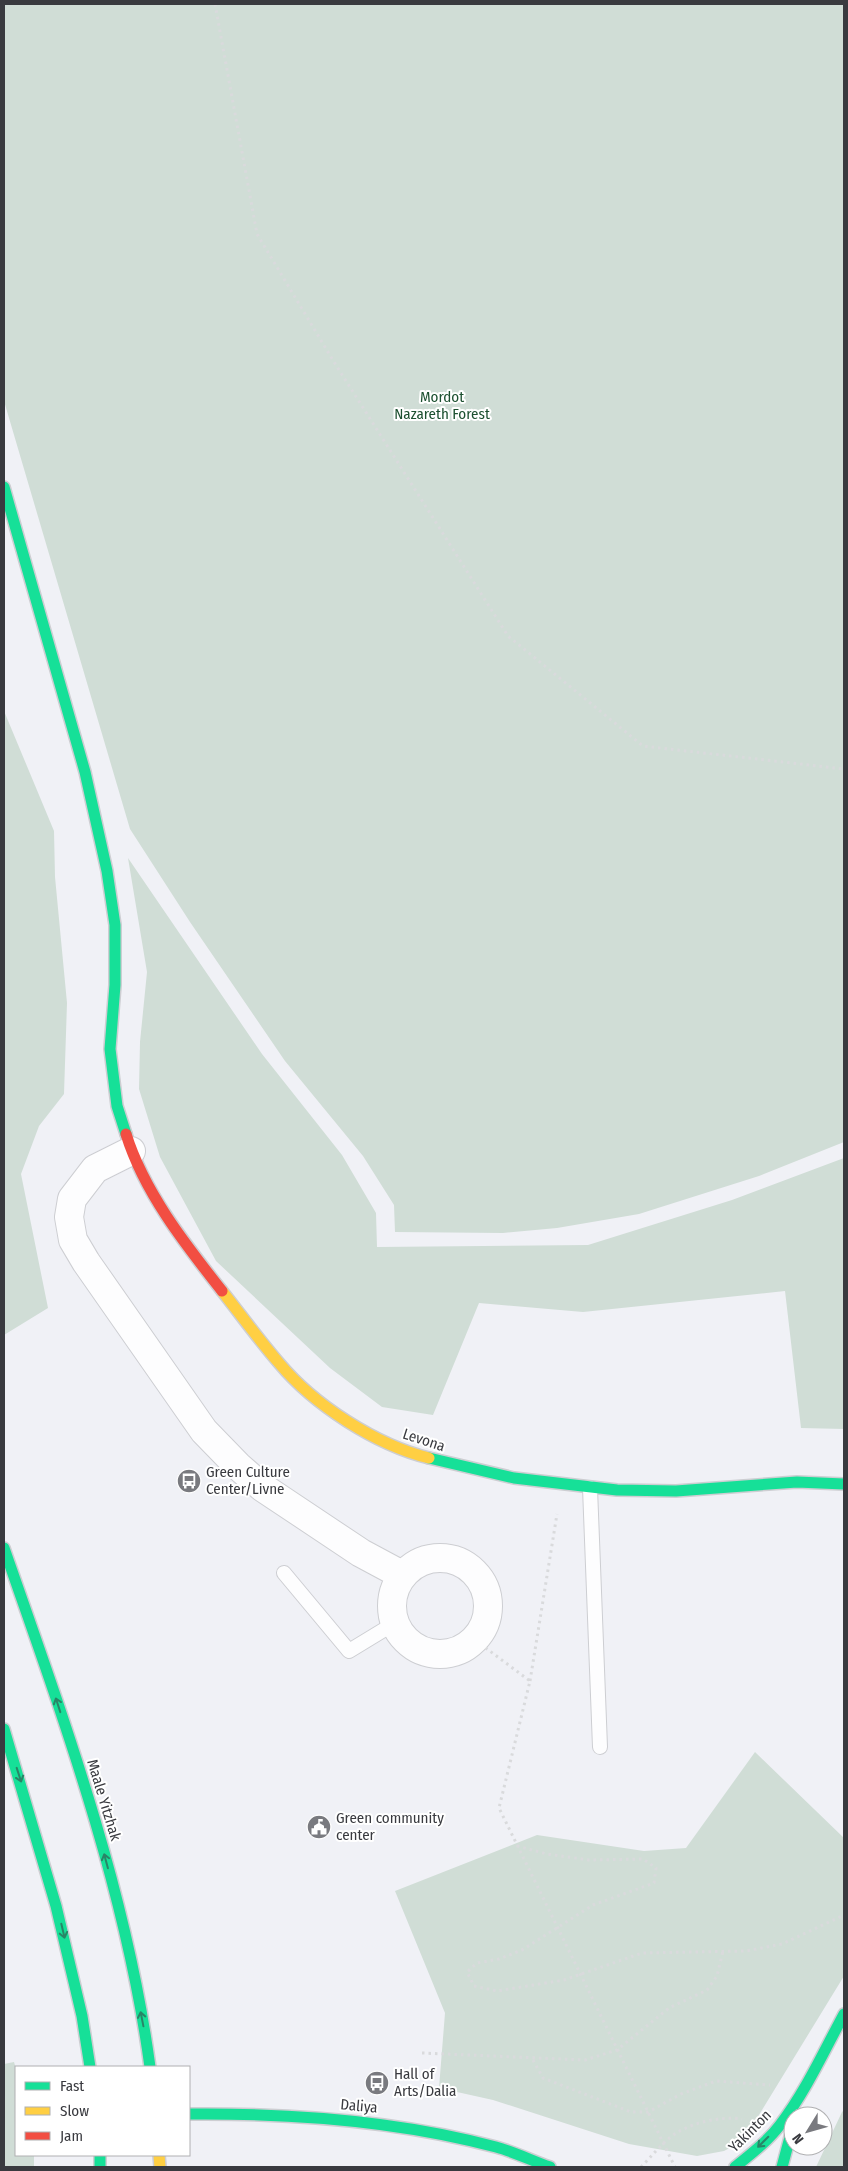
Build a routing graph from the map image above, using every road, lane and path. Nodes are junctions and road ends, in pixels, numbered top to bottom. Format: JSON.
{"nodes":[{"id":1,"x":215,"y":4,"type":"edge"},
{"id":2,"x":4,"y":487,"type":"edge"},
{"id":3,"x":844,"y":769,"type":"edge"},
{"id":4,"x":130,"y":1150,"type":"junction"},
{"id":5,"x":844,"y":1484,"type":"edge"},
{"id":6,"x":562,"y":1485,"type":"junction"},
{"id":7,"x":590,"y":1488,"type":"junction"},
{"id":8,"x":4,"y":1548,"type":"edge"},
{"id":9,"x":284,"y":1573,"type":"dead end"},
{"id":10,"x":402,"y":1575,"type":"junction"},
{"id":11,"x":395,"y":1623,"type":"junction"},
{"id":12,"x":475,"y":1640,"type":"junction"},
{"id":13,"x":530,"y":1681,"type":"junction"},
{"id":14,"x":4,"y":1728,"type":"edge"},
{"id":15,"x":600,"y":1747,"type":"dead end"},
{"id":16,"x":518,"y":1846,"type":"junction"},
{"id":17,"x":844,"y":1915,"type":"edge"},
{"id":18,"x":557,"y":1926,"type":"junction"},
{"id":19,"x":723,"y":1951,"type":"junction"},
{"id":20,"x":580,"y":1974,"type":"junction"},
{"id":21,"x":844,"y":2014,"type":"edge"},
{"id":22,"x":617,"y":2050,"type":"junction"},
{"id":23,"x":422,"y":2053,"type":"dead end"},
{"id":24,"x":533,"y":2059,"type":"junction"},
{"id":25,"x":90,"y":2066,"type":"edge"},
{"id":26,"x":150,"y":2066,"type":"edge"},
{"id":27,"x":803,"y":2090,"type":"junction"},
{"id":28,"x":799,"y":2106,"type":"edge"},
{"id":29,"x":648,"y":2112,"type":"junction"},
{"id":30,"x":190,"y":2114,"type":"edge"},
{"id":31,"x":779,"y":2125,"type":"junction"},
{"id":32,"x":664,"y":2144,"type":"junction"},
{"id":33,"x":550,"y":2167,"type":"edge"},
{"id":34,"x":641,"y":2167,"type":"edge"},
{"id":35,"x":675,"y":2167,"type":"edge"},
{"id":36,"x":735,"y":2167,"type":"edge"}],
"edges":[{"from":1,"to":3,"type":"path"},
{"from":2,"to":4,"type":"street","name":"Levona"},
{"from":4,"to":6,"type":"street","name":"Levona"},
{"from":4,"to":10,"type":"street"},
{"from":5,"to":7,"type":"street","name":"Levona"},
{"from":6,"to":7,"type":"street","name":"Levona"},
{"from":6,"to":13,"type":"path"},
{"from":7,"to":15,"type":"lane"},
{"from":26,"to":8,"type":"street","name":"Maale Yitzhak","one_way":true},
{"from":9,"to":11,"type":"lane"},
{"from":10,"to":11,"type":"street"},
{"from":10,"to":12,"type":"street"},
{"from":11,"to":12,"type":"street"},
{"from":12,"to":13,"type":"path"},
{"from":13,"to":16,"type":"path"},
{"from":14,"to":25,"type":"street","one_way":true},
{"from":16,"to":18,"type":"path"},
{"from":16,"to":18,"type":"path"},
{"from":17,"to":19,"type":"path"},
{"from":18,"to":20,"type":"path"},
{"from":18,"to":20,"type":"path"},
{"from":19,"to":20,"type":"path"},
{"from":19,"to":22,"type":"path"},
{"from":20,"to":22,"type":"path"},
{"from":21,"to":27,"type":"street","name":"Yakinton"},
{"from":22,"to":24,"type":"path"},
{"from":22,"to":29,"type":"path"},
{"from":23,"to":24,"type":"path"},
{"from":24,"to":29,"type":"path"},
{"from":27,"to":28,"type":"street","name":"Yakinton"},
{"from":27,"to":29,"type":"path"},
{"from":27,"to":31,"type":"street","name":"Yakinton"},
{"from":29,"to":32,"type":"path"},
{"from":30,"to":33,"type":"street","name":"Daliya"},
{"from":31,"to":32,"type":"path"},
{"from":31,"to":36,"type":"street","name":"Yakinton","one_way":true},
{"from":32,"to":34,"type":"path"},
{"from":32,"to":35,"type":"path"}]}
